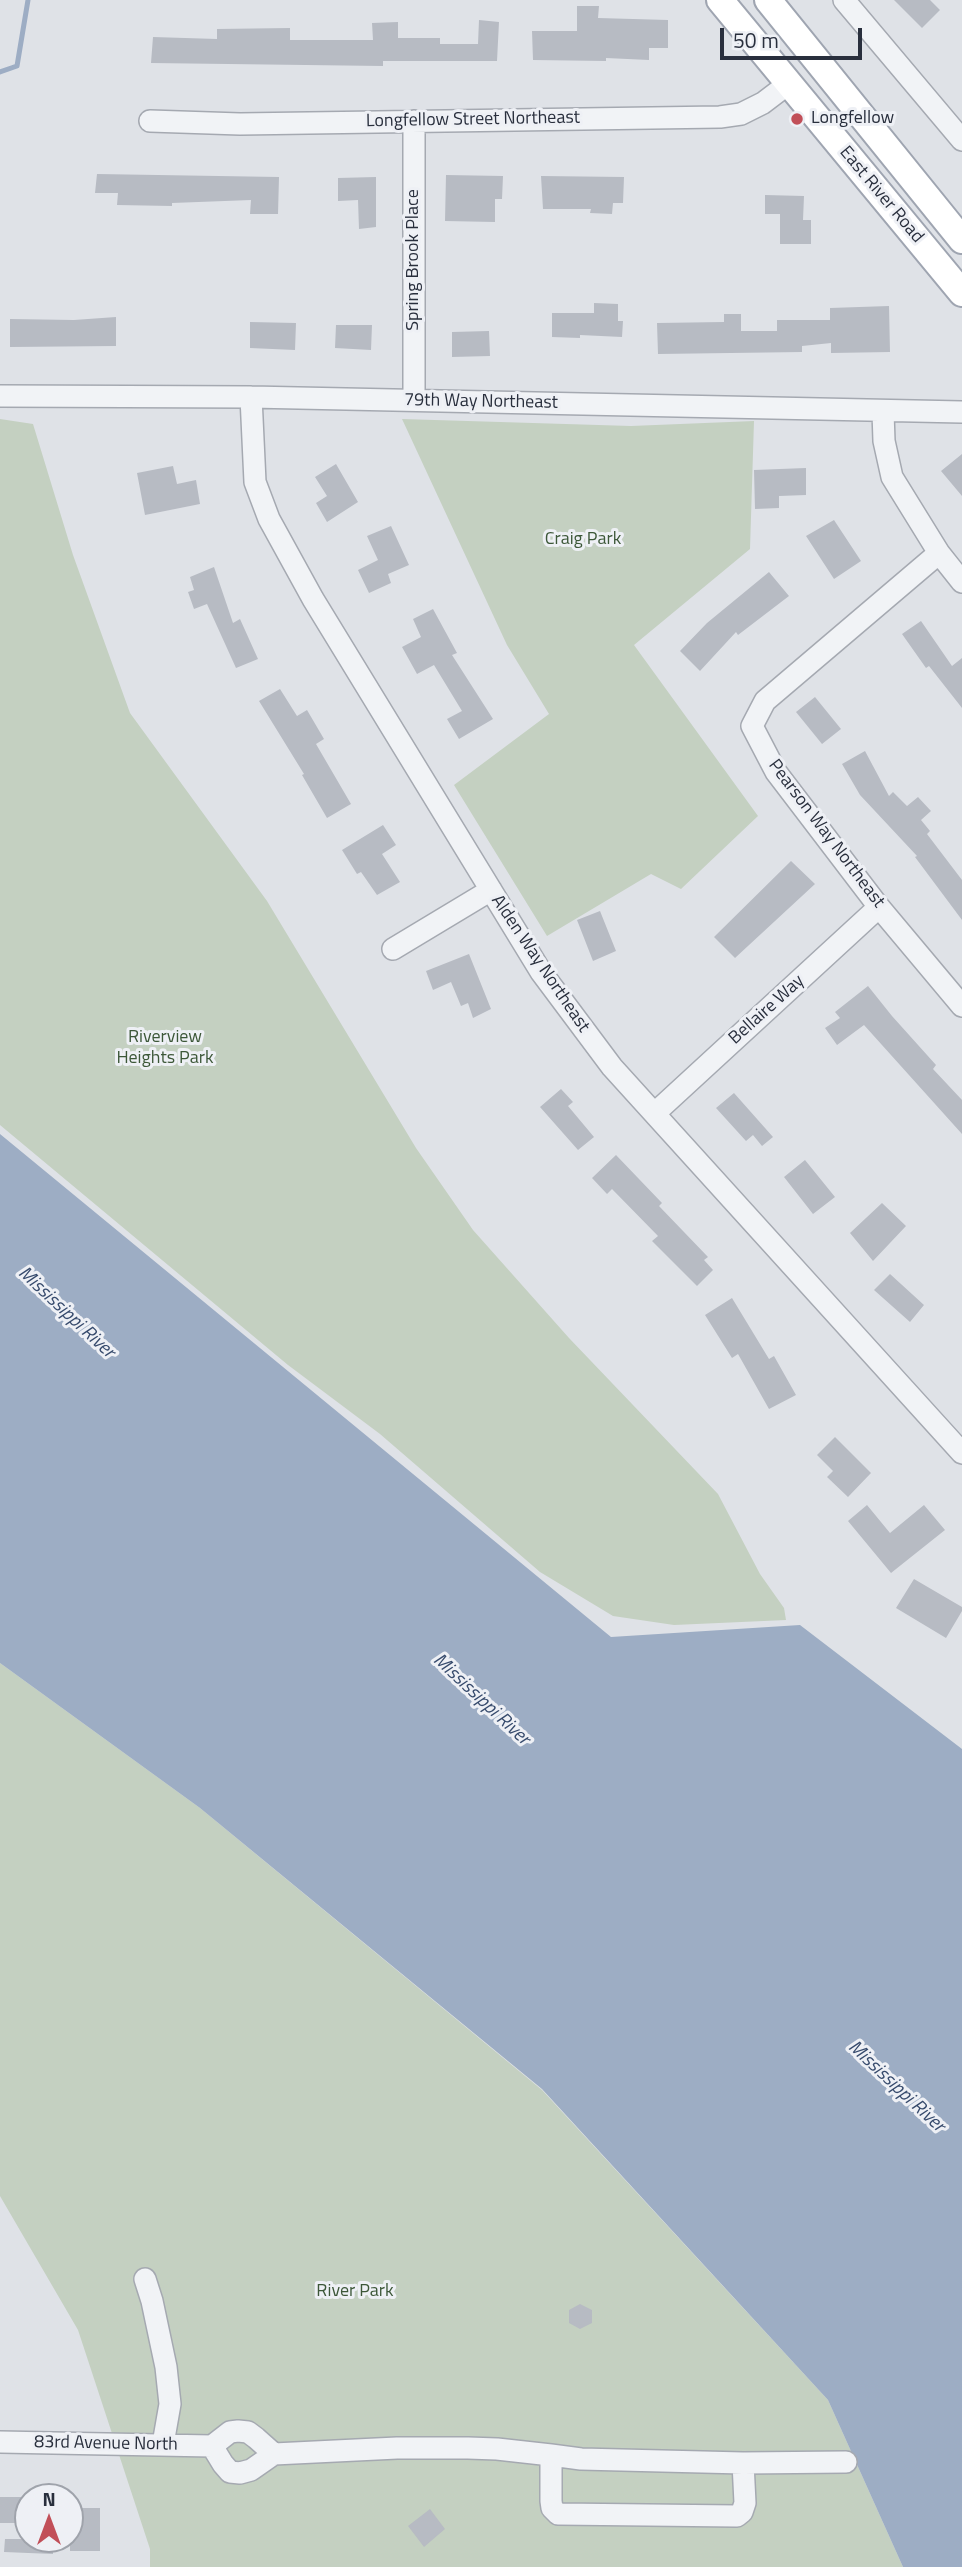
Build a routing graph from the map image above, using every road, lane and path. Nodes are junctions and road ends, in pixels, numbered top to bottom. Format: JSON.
{"nodes":[{"id":1,"x":720,"y":0,"type":"edge"},
{"id":2,"x":768,"y":0,"type":"edge"},
{"id":3,"x":844,"y":0,"type":"edge"},
{"id":4,"x":788,"y":84,"type":"junction"},
{"id":5,"x":953,"y":118,"type":"edge"},
{"id":6,"x":150,"y":121,"type":"dead end"},
{"id":7,"x":414,"y":121,"type":"junction"},
{"id":8,"x":962,"y":140,"type":"edge"},
{"id":9,"x":962,"y":240,"type":"edge"},
{"id":10,"x":962,"y":293,"type":"edge"},
{"id":11,"x":0,"y":396,"type":"edge"},
{"id":12,"x":251,"y":397,"type":"junction"},
{"id":13,"x":414,"y":400,"type":"junction"},
{"id":14,"x":883,"y":412,"type":"junction"},
{"id":15,"x":962,"y":412,"type":"edge"},
{"id":16,"x":939,"y":553,"type":"junction"},
{"id":17,"x":962,"y":582,"type":"edge"},
{"id":18,"x":491,"y":890,"type":"junction"},
{"id":19,"x":879,"y":907,"type":"junction"},
{"id":20,"x":393,"y":949,"type":"dead end"},
{"id":21,"x":962,"y":1006,"type":"edge"},
{"id":22,"x":655,"y":1113,"type":"junction"},
{"id":23,"x":962,"y":1453,"type":"edge"},
{"id":24,"x":145,"y":2279,"type":"dead end"},
{"id":25,"x":0,"y":2442,"type":"edge"},
{"id":26,"x":163,"y":2444,"type":"junction"},
{"id":27,"x":212,"y":2446,"type":"junction"},
{"id":28,"x":274,"y":2454,"type":"junction"},
{"id":29,"x":551,"y":2455,"type":"junction"},
{"id":30,"x":846,"y":2462,"type":"dead end"},
{"id":31,"x":743,"y":2463,"type":"junction"}],
"edges":[{"from":1,"to":4,"type":"main road","name":"East River Road"},
{"from":2,"to":9,"type":"main road","name":"East River Road"},
{"from":3,"to":5,"type":"street"},
{"from":4,"to":7,"type":"street","name":"Longfellow Street Northeast"},
{"from":4,"to":10,"type":"main road","name":"East River Road"},
{"from":5,"to":8,"type":"street"},
{"from":6,"to":7,"type":"street","name":"Longfellow Street Northeast"},
{"from":7,"to":13,"type":"street","name":"Spring Brook Place"},
{"from":11,"to":12,"type":"street","name":"79th Way Northeast"},
{"from":12,"to":13,"type":"street","name":"79th Way Northeast"},
{"from":12,"to":18,"type":"street","name":"Alden Way Northeast"},
{"from":13,"to":14,"type":"street","name":"79th Way Northeast"},
{"from":14,"to":15,"type":"street","name":"79th Way Northeast"},
{"from":14,"to":16,"type":"street"},
{"from":16,"to":17,"type":"street"},
{"from":16,"to":19,"type":"street","name":"Pearson Way Northeast"},
{"from":18,"to":20,"type":"street"},
{"from":18,"to":22,"type":"street","name":"Alden Way Northeast"},
{"from":19,"to":21,"type":"street","name":"Pearson Way Northeast"},
{"from":19,"to":22,"type":"street","name":"Bellaire Way"},
{"from":22,"to":23,"type":"street","name":"Alden Way Northeast"},
{"from":24,"to":26,"type":"street"},
{"from":25,"to":26,"type":"street","name":"83rd Avenue North"},
{"from":26,"to":27,"type":"street","name":"83rd Avenue North"},
{"from":27,"to":28,"type":"street","name":"83rd Avenue North"},
{"from":27,"to":28,"type":"street"},
{"from":28,"to":29,"type":"street"},
{"from":29,"to":31,"type":"street"},
{"from":29,"to":31,"type":"street"},
{"from":30,"to":31,"type":"street"}]}
